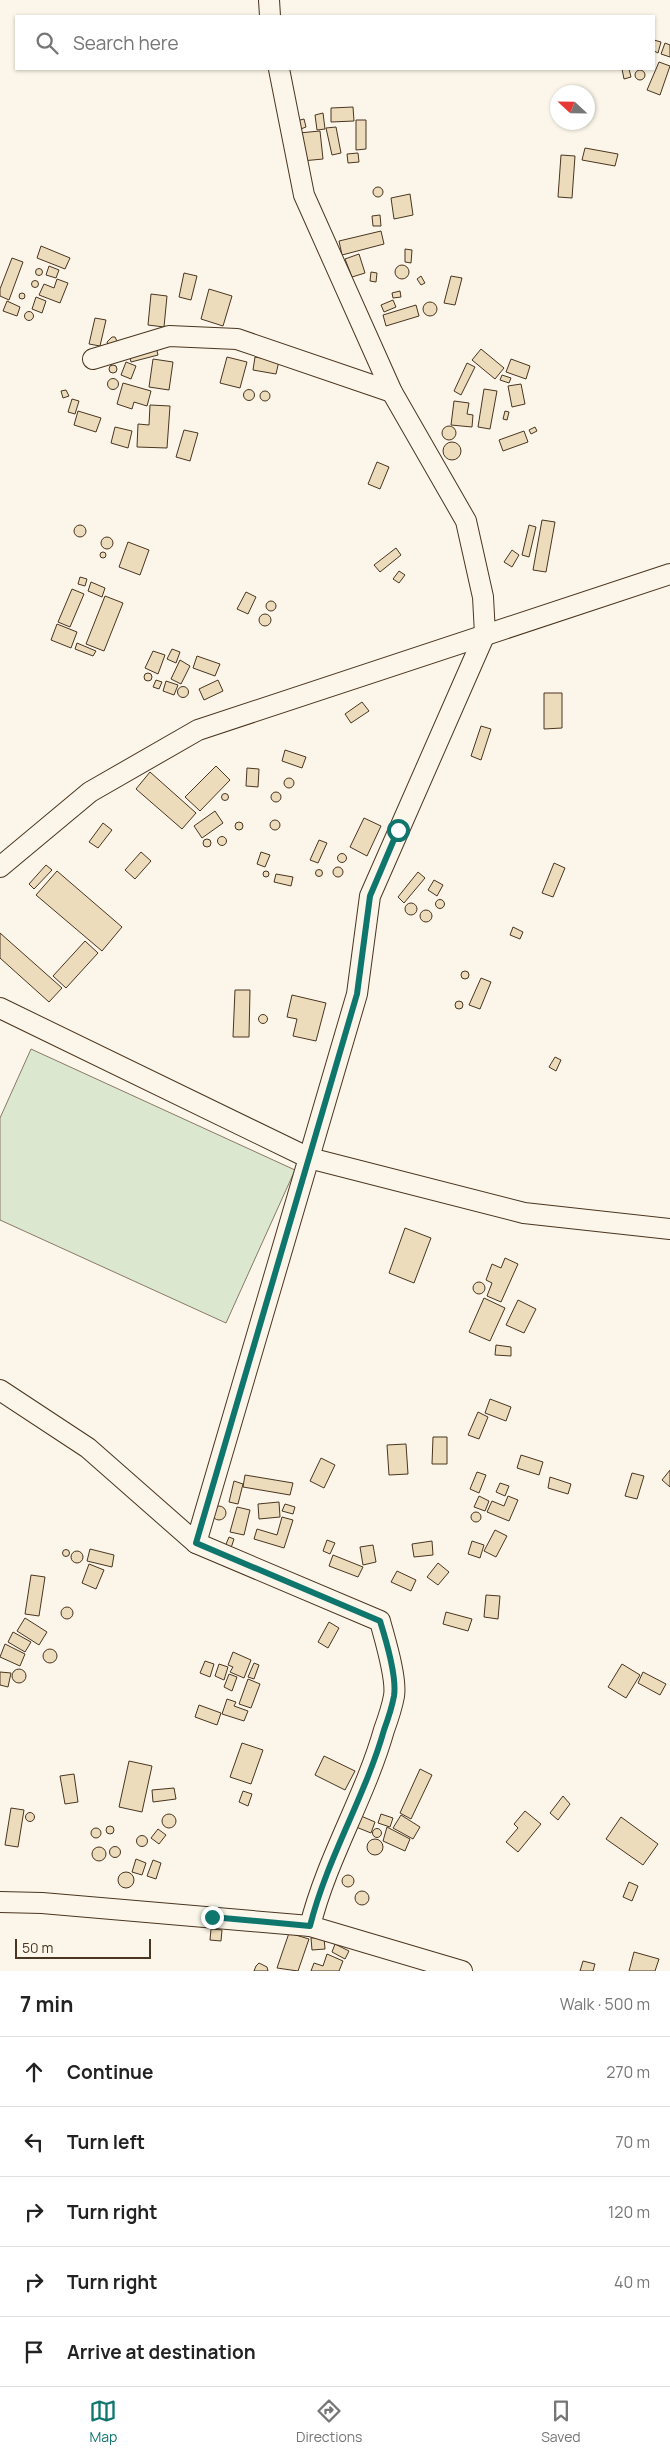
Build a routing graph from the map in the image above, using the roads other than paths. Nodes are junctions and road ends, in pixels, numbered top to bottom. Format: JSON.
{"nodes":[{"id":1,"x":269,"y":0,"type":"edge"},
{"id":2,"x":270,"y":15,"type":"edge"},
{"id":3,"x":279,"y":70,"type":"edge"},
{"id":4,"x":93,"y":359,"type":"dead end"},
{"id":5,"x":392,"y":392,"type":"junction"},
{"id":6,"x":670,"y":574,"type":"edge"},
{"id":7,"x":485,"y":634,"type":"junction"},
{"id":8,"x":0,"y":867,"type":"edge"},
{"id":9,"x":0,"y":1008,"type":"edge"},
{"id":10,"x":309,"y":1158,"type":"junction"},
{"id":11,"x":670,"y":1229,"type":"edge"},
{"id":12,"x":0,"y":1390,"type":"edge"},
{"id":13,"x":196,"y":1543,"type":"junction"},
{"id":14,"x":0,"y":1902,"type":"edge"},
{"id":15,"x":310,"y":1926,"type":"junction"},
{"id":16,"x":462,"y":1971,"type":"edge"}],
"edges":[{"from":1,"to":2,"type":"street"},
{"from":3,"to":5,"type":"street"},
{"from":4,"to":5,"type":"street"},
{"from":5,"to":7,"type":"street"},
{"from":6,"to":7,"type":"street"},
{"from":7,"to":8,"type":"street"},
{"from":7,"to":10,"type":"street"},
{"from":9,"to":10,"type":"street"},
{"from":10,"to":11,"type":"street"},
{"from":10,"to":13,"type":"street"},
{"from":12,"to":13,"type":"street"},
{"from":13,"to":15,"type":"street"},
{"from":14,"to":15,"type":"street"},
{"from":15,"to":16,"type":"street"}]}
